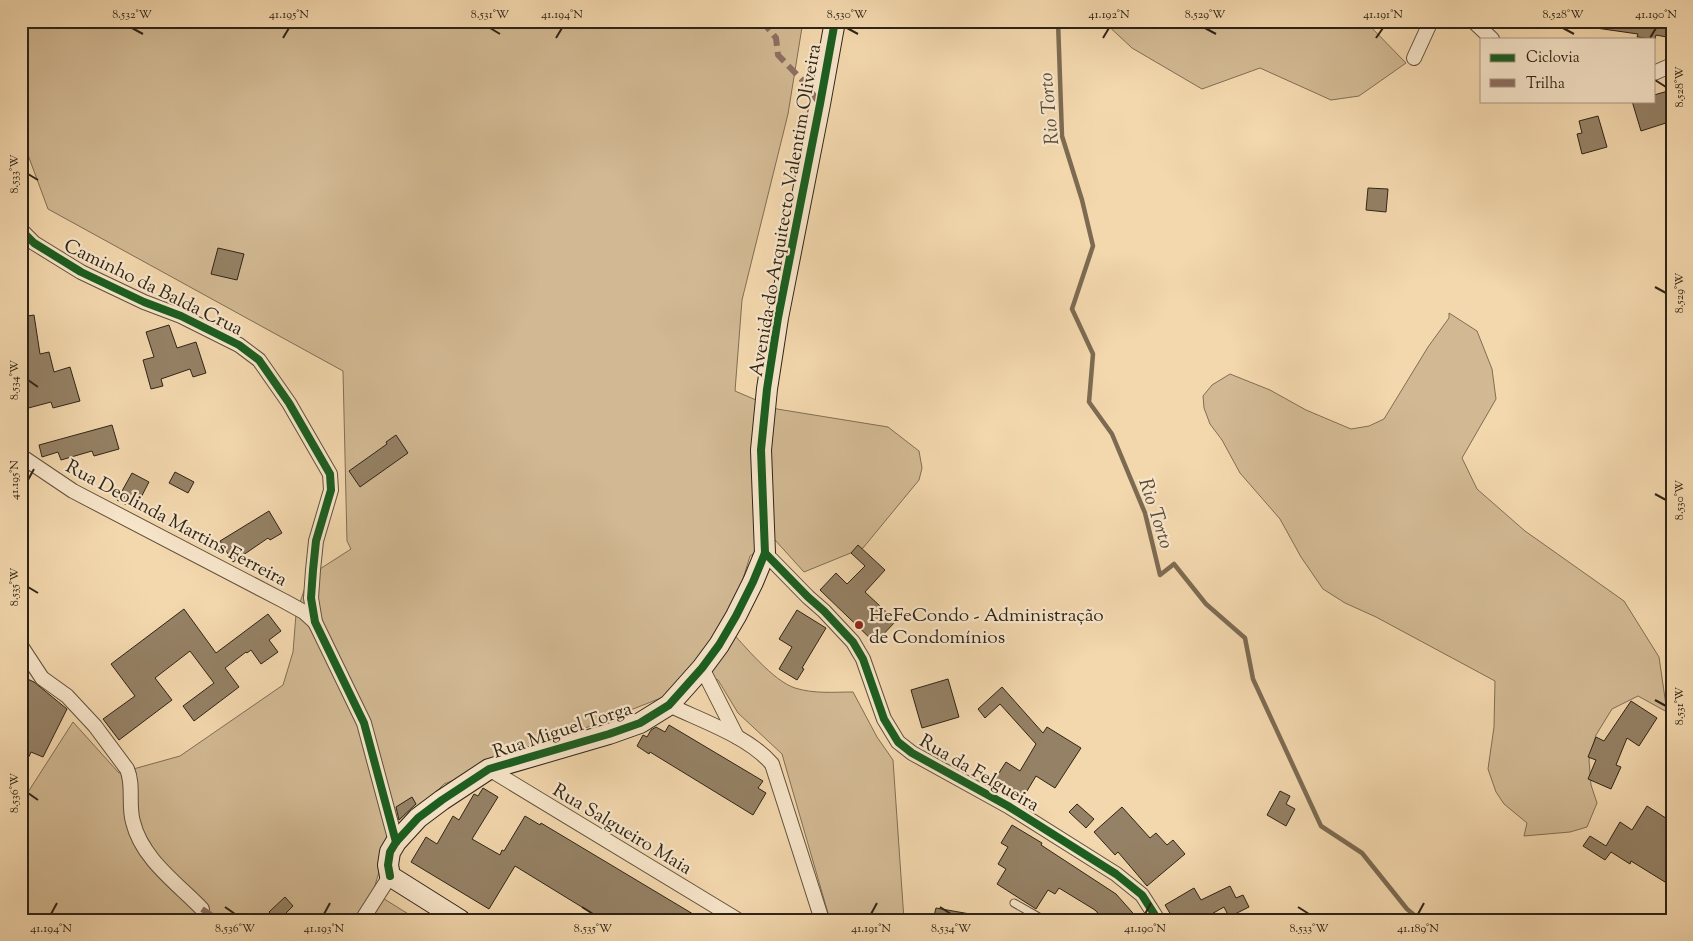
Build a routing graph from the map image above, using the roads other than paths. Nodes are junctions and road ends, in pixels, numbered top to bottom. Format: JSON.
{"nodes":[{"id":1,"x":835,"y":21,"type":"edge"},
{"id":2,"x":1431,"y":21,"type":"edge"},
{"id":3,"x":1473,"y":21,"type":"edge"},
{"id":4,"x":1491,"y":38,"type":"edge"},
{"id":5,"x":1414,"y":58,"type":"dead end"},
{"id":6,"x":1656,"y":62,"type":"edge"},
{"id":7,"x":1672,"y":64,"type":"edge"},
{"id":8,"x":1656,"y":72,"type":"edge"},
{"id":9,"x":21,"y":230,"type":"edge"},
{"id":10,"x":21,"y":456,"type":"edge"},
{"id":11,"x":765,"y":553,"type":"junction"},
{"id":12,"x":314,"y":622,"type":"junction"},
{"id":13,"x":21,"y":646,"type":"edge"},
{"id":14,"x":702,"y":668,"type":"junction"},
{"id":15,"x":669,"y":705,"type":"junction"},
{"id":16,"x":737,"y":737,"type":"junction"},
{"id":17,"x":489,"y":769,"type":"junction"},
{"id":18,"x":396,"y":842,"type":"junction"},
{"id":19,"x":390,"y":876,"type":"junction"},
{"id":20,"x":1014,"y":903,"type":"dead end"},
{"id":21,"x":202,"y":909,"type":"dead end"},
{"id":22,"x":362,"y":920,"type":"edge"},
{"id":23,"x":460,"y":920,"type":"edge"},
{"id":24,"x":738,"y":920,"type":"edge"},
{"id":25,"x":822,"y":920,"type":"edge"},
{"id":26,"x":1044,"y":920,"type":"edge"},
{"id":27,"x":1158,"y":920,"type":"edge"}],
"edges":[{"from":1,"to":11,"type":"street","name":"Avenida do Arquitecto Valentim Oliveira"},
{"from":2,"to":5,"type":"street"},
{"from":3,"to":4,"type":"street"},
{"from":6,"to":7,"type":"street"},
{"from":7,"to":8,"type":"street"},
{"from":9,"to":12,"type":"street","name":"Caminho da Balda Crua"},
{"from":10,"to":12,"type":"street","name":"Rua Deolinda Martins Ferreira"},
{"from":11,"to":14,"type":"street","name":"Avenida do Arquitecto Valentim Oliveira"},
{"from":11,"to":27,"type":"street","name":"Rua da Felgueira"},
{"from":12,"to":18,"type":"street","name":"Caminho da Balda Crua"},
{"from":13,"to":21,"type":"street"},
{"from":14,"to":15,"type":"street","name":"Avenida do Arquitecto Valentim Oliveira"},
{"from":14,"to":16,"type":"street"},
{"from":15,"to":16,"type":"street"},
{"from":15,"to":17,"type":"street","name":"Rua Miguel Torga"},
{"from":16,"to":25,"type":"street"},
{"from":17,"to":18,"type":"street","name":"Rua Miguel Torga"},
{"from":17,"to":24,"type":"street","name":"Rua Salgueiro Maia"},
{"from":18,"to":19,"type":"street"},
{"from":19,"to":22,"type":"street"},
{"from":19,"to":23,"type":"street"},
{"from":20,"to":26,"type":"lane"}]}
